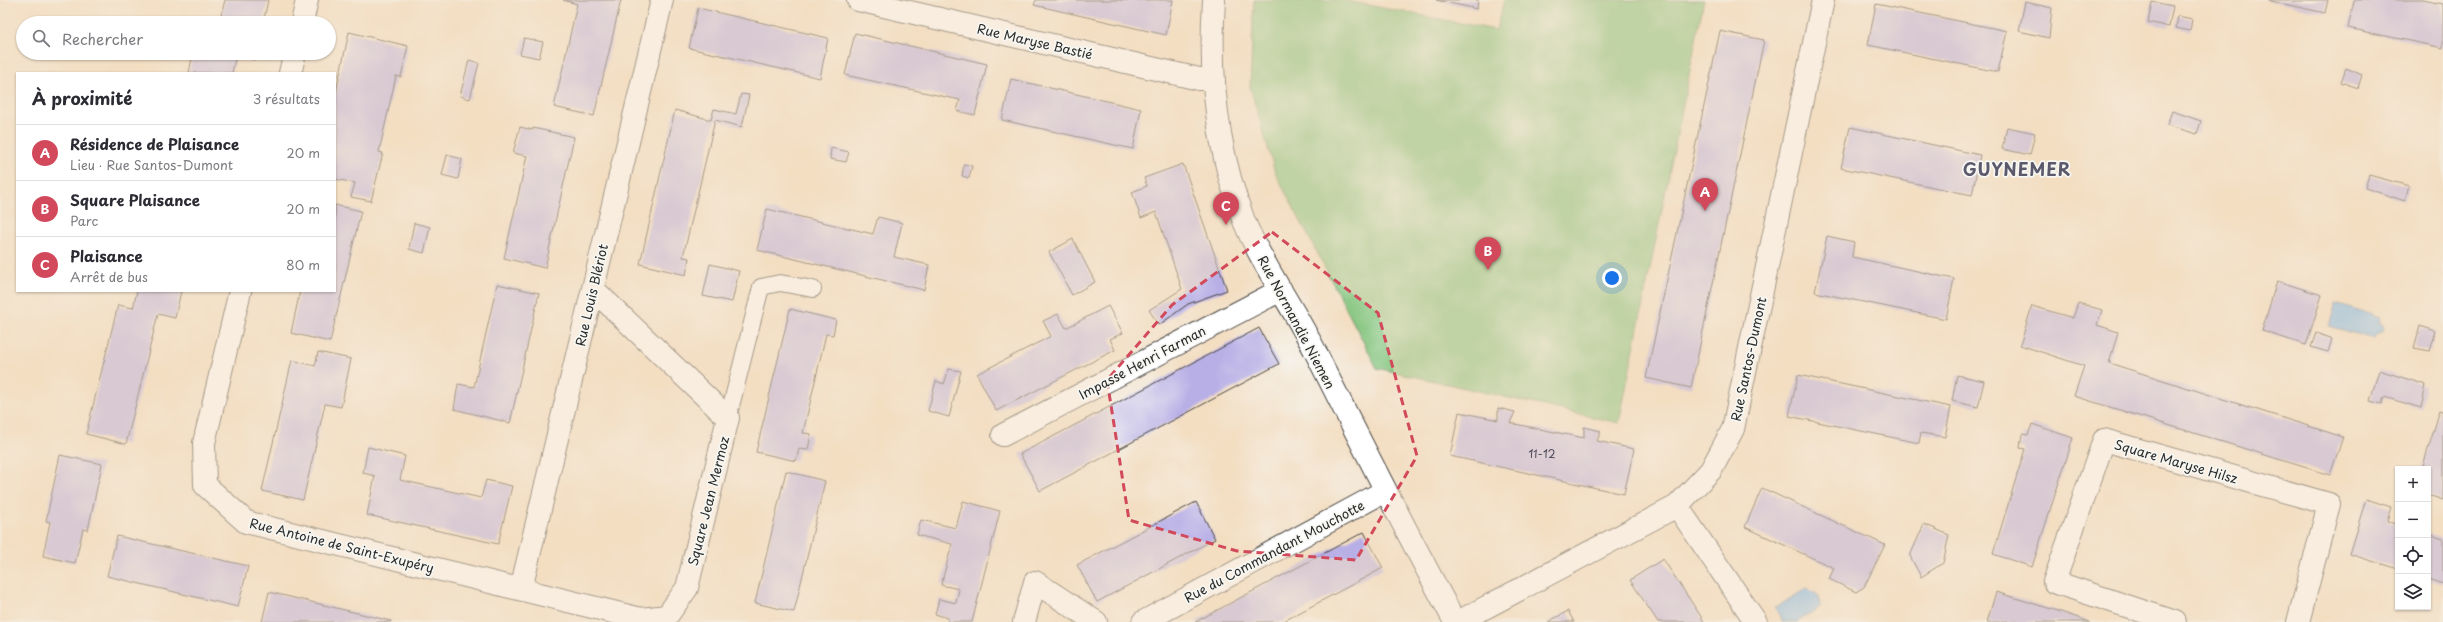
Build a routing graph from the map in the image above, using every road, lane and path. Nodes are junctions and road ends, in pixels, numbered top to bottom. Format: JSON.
{"nodes":[{"id":1,"x":307,"y":0,"type":"edge"},
{"id":2,"x":662,"y":0,"type":"edge"},
{"id":3,"x":858,"y":0,"type":"edge"},
{"id":4,"x":1214,"y":0,"type":"edge"},
{"id":5,"x":1823,"y":0,"type":"edge"},
{"id":6,"x":304,"y":16,"type":"edge"},
{"id":7,"x":293,"y":60,"type":"edge"},
{"id":8,"x":290,"y":72,"type":"edge"},
{"id":9,"x":1212,"y":79,"type":"junction"},
{"id":10,"x":593,"y":289,"type":"junction"},
{"id":11,"x":813,"y":289,"type":"dead end"},
{"id":12,"x":1281,"y":290,"type":"junction"},
{"id":13,"x":240,"y":292,"type":"edge"},
{"id":14,"x":728,"y":418,"type":"junction"},
{"id":15,"x":1003,"y":435,"type":"dead end"},
{"id":16,"x":1385,"y":491,"type":"junction"},
{"id":17,"x":1677,"y":506,"type":"junction"},
{"id":18,"x":521,"y":589,"type":"junction"},
{"id":19,"x":1024,"y":622,"type":"edge"},
{"id":20,"x":1096,"y":622,"type":"edge"},
{"id":21,"x":1143,"y":622,"type":"edge"},
{"id":22,"x":1455,"y":622,"type":"edge"},
{"id":23,"x":1458,"y":622,"type":"edge"},
{"id":24,"x":1756,"y":622,"type":"edge"},
{"id":25,"x":2175,"y":622,"type":"edge"},
{"id":26,"x":2298,"y":622,"type":"edge"}],
"edges":[{"from":1,"to":6,"type":"street"},
{"from":2,"to":10,"type":"street","name":"Rue Louis Blériot"},
{"from":3,"to":9,"type":"street","name":"Rue Maryse Bastié"},
{"from":4,"to":9,"type":"street","name":"Rue Normandie Niemen"},
{"from":5,"to":17,"type":"street","name":"Rue Santos-Dumont"},
{"from":7,"to":8,"type":"street"},
{"from":9,"to":12,"type":"street","name":"Rue Normandie Niemen"},
{"from":10,"to":14,"type":"street","name":"Square Jean Mermoz"},
{"from":10,"to":18,"type":"street","name":"Rue Louis Blériot"},
{"from":11,"to":14,"type":"lane"},
{"from":12,"to":15,"type":"street","name":"Impasse Henri Farman"},
{"from":12,"to":16,"type":"street","name":"Rue Normandie Niemen"},
{"from":13,"to":18,"type":"street","name":"Rue Antoine de Saint-Exupéry"},
{"from":14,"to":18,"type":"street","name":"Square Jean Mermoz"},
{"from":16,"to":21,"type":"street","name":"Rue du Commandant Mouchotte"},
{"from":16,"to":22,"type":"street","name":"Rue Normandie Niemen"},
{"from":17,"to":23,"type":"street","name":"Rue Santos-Dumont"},
{"from":17,"to":24,"type":"street"},
{"from":19,"to":20,"type":"street"},
{"from":25,"to":26,"type":"street","name":"Square Maryse Hilsz"}]}
